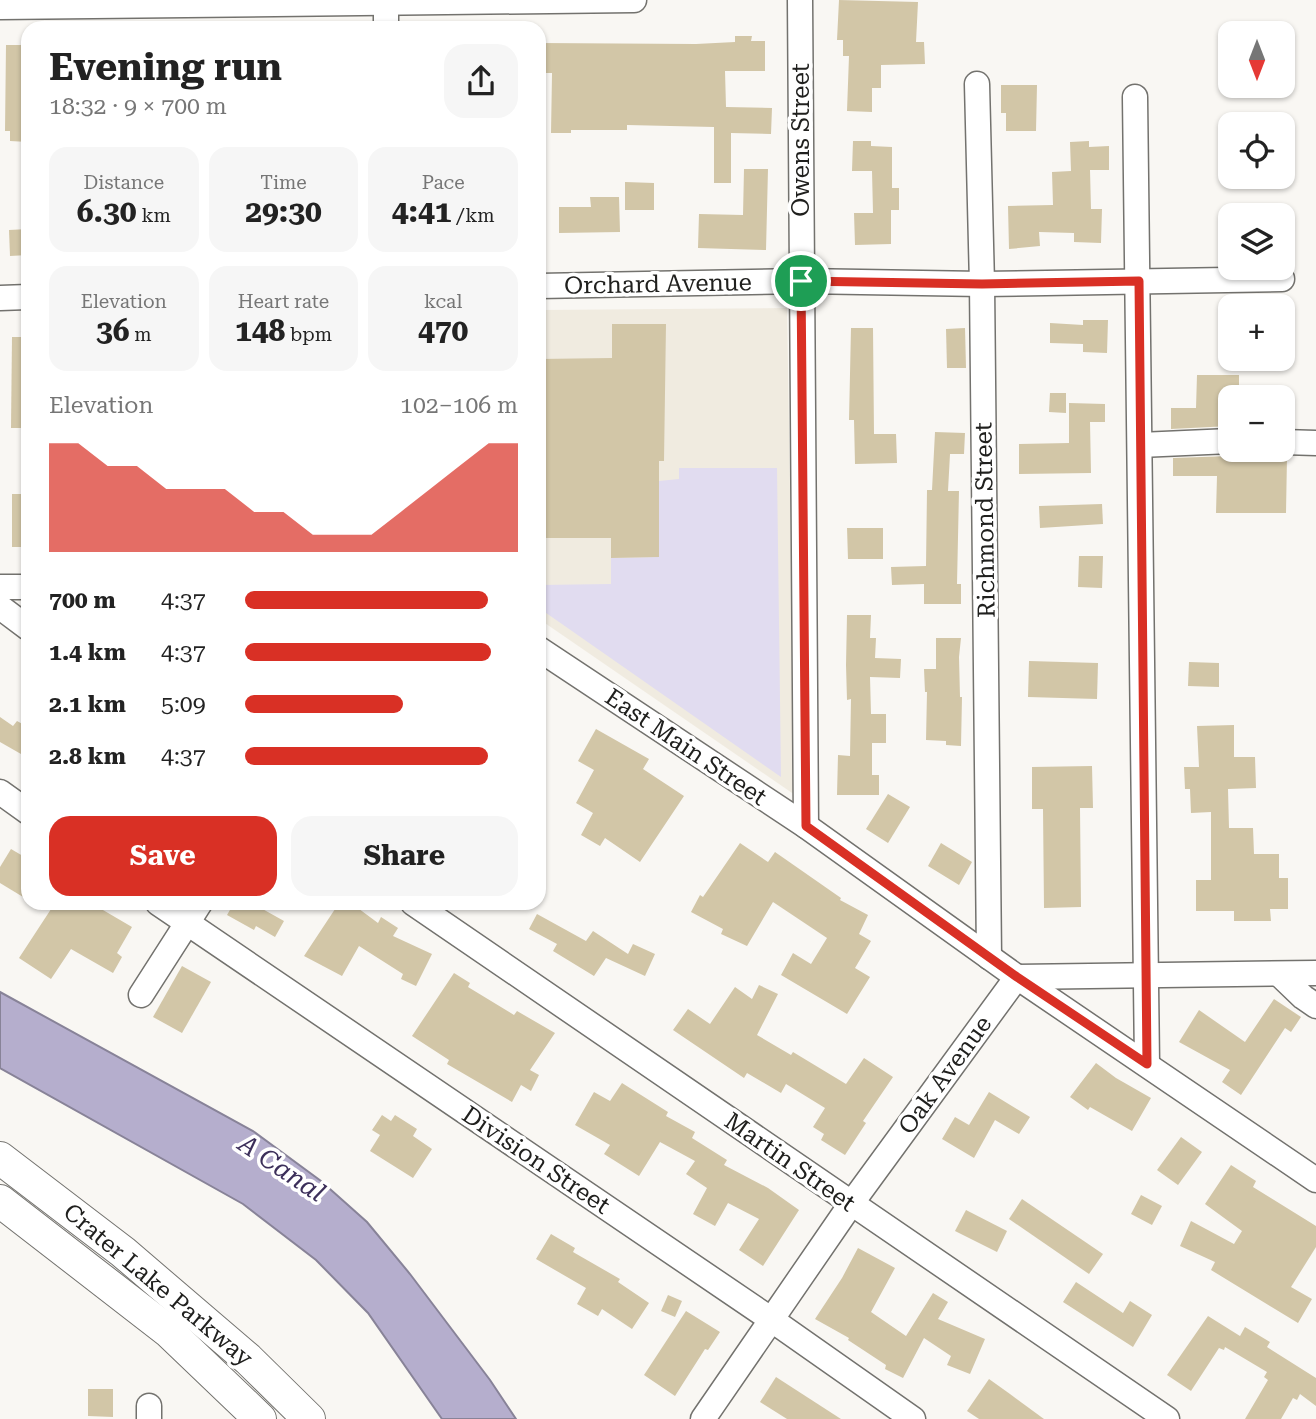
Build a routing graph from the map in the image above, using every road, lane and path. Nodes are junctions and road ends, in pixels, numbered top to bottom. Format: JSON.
{"nodes":[{"id":1,"x":634,"y":0,"type":"edge"},
{"id":2,"x":800,"y":0,"type":"edge"},
{"id":3,"x":386,"y":1,"type":"edge"},
{"id":4,"x":0,"y":7,"type":"edge"},
{"id":5,"x":386,"y":21,"type":"edge"},
{"id":6,"x":977,"y":84,"type":"dead end"},
{"id":7,"x":1135,"y":97,"type":"dead end"},
{"id":8,"x":1218,"y":280,"type":"edge"},
{"id":9,"x":801,"y":281,"type":"junction"},
{"id":10,"x":1139,"y":281,"type":"junction"},
{"id":11,"x":982,"y":284,"type":"junction"},
{"id":12,"x":546,"y":286,"type":"edge"},
{"id":13,"x":21,"y":297,"type":"edge"},
{"id":14,"x":0,"y":298,"type":"edge"},
{"id":15,"x":1218,"y":442,"type":"edge"},
{"id":16,"x":1295,"y":442,"type":"edge"},
{"id":17,"x":1316,"y":443,"type":"edge"},
{"id":18,"x":1140,"y":445,"type":"junction"},
{"id":19,"x":0,"y":587,"type":"edge"},
{"id":20,"x":21,"y":587,"type":"edge"},
{"id":21,"x":0,"y":607,"type":"edge"},
{"id":22,"x":21,"y":623,"type":"edge"},
{"id":23,"x":546,"y":654,"type":"edge"},
{"id":24,"x":0,"y":792,"type":"edge"},
{"id":25,"x":21,"y":807,"type":"edge"},
{"id":26,"x":806,"y":826,"type":"junction"},
{"id":27,"x":423,"y":910,"type":"edge"},
{"id":28,"x":194,"y":913,"type":"edge"},
{"id":29,"x":989,"y":957,"type":"junction"},
{"id":30,"x":1316,"y":973,"type":"edge"},
{"id":31,"x":1279,"y":974,"type":"junction"},
{"id":32,"x":1146,"y":976,"type":"junction"},
{"id":33,"x":1017,"y":977,"type":"junction"},
{"id":34,"x":141,"y":995,"type":"dead end"},
{"id":35,"x":1316,"y":1006,"type":"edge"},
{"id":36,"x":1147,"y":1064,"type":"junction"},
{"id":37,"x":0,"y":1158,"type":"edge"},
{"id":38,"x":1316,"y":1180,"type":"edge"},
{"id":39,"x":0,"y":1201,"type":"edge"},
{"id":40,"x":851,"y":1204,"type":"junction"},
{"id":41,"x":772,"y":1320,"type":"junction"},
{"id":42,"x":260,"y":1419,"type":"edge"},
{"id":43,"x":309,"y":1419,"type":"edge"},
{"id":44,"x":703,"y":1419,"type":"edge"},
{"id":45,"x":913,"y":1419,"type":"edge"},
{"id":46,"x":1167,"y":1419,"type":"edge"}],
"edges":[{"from":1,"to":3,"type":"street"},
{"from":2,"to":9,"type":"street","name":"Owens Street"},
{"from":3,"to":4,"type":"street"},
{"from":3,"to":5,"type":"street"},
{"from":6,"to":11,"type":"street","name":"Richmond Street"},
{"from":7,"to":10,"type":"street"},
{"from":8,"to":10,"type":"street","name":"Orchard Avenue"},
{"from":9,"to":11,"type":"street","name":"Orchard Avenue"},
{"from":9,"to":12,"type":"street","name":"Orchard Avenue"},
{"from":9,"to":26,"type":"street","name":"Owens Street"},
{"from":10,"to":11,"type":"street","name":"Orchard Avenue"},
{"from":10,"to":18,"type":"street"},
{"from":11,"to":29,"type":"street","name":"Richmond Street"},
{"from":13,"to":14,"type":"street"},
{"from":15,"to":18,"type":"street"},
{"from":16,"to":17,"type":"street"},
{"from":18,"to":32,"type":"street"},
{"from":19,"to":20,"type":"street"},
{"from":21,"to":22,"type":"street"},
{"from":23,"to":26,"type":"street","name":"East Main Street"},
{"from":24,"to":25,"type":"street"},
{"from":26,"to":29,"type":"street","name":"East Main Street"},
{"from":27,"to":40,"type":"street","name":"Martin Street"},
{"from":28,"to":34,"type":"street"},
{"from":28,"to":41,"type":"street","name":"Division Street"},
{"from":29,"to":33,"type":"street","name":"East Main Street"},
{"from":30,"to":31,"type":"street"},
{"from":31,"to":32,"type":"street"},
{"from":31,"to":35,"type":"street"},
{"from":32,"to":33,"type":"street"},
{"from":32,"to":36,"type":"street"},
{"from":33,"to":36,"type":"street","name":"East Main Street"},
{"from":33,"to":40,"type":"street","name":"Oak Avenue"},
{"from":36,"to":38,"type":"street","name":"East Main Street"},
{"from":37,"to":43,"type":"main road","name":"Crater Lake Parkway"},
{"from":39,"to":42,"type":"main road","name":"Crater Lake Parkway"},
{"from":40,"to":41,"type":"street","name":"Oak Avenue"},
{"from":40,"to":46,"type":"street","name":"Martin Street"},
{"from":41,"to":44,"type":"street","name":"Oak Avenue"},
{"from":41,"to":45,"type":"street","name":"Division Street"}]}
